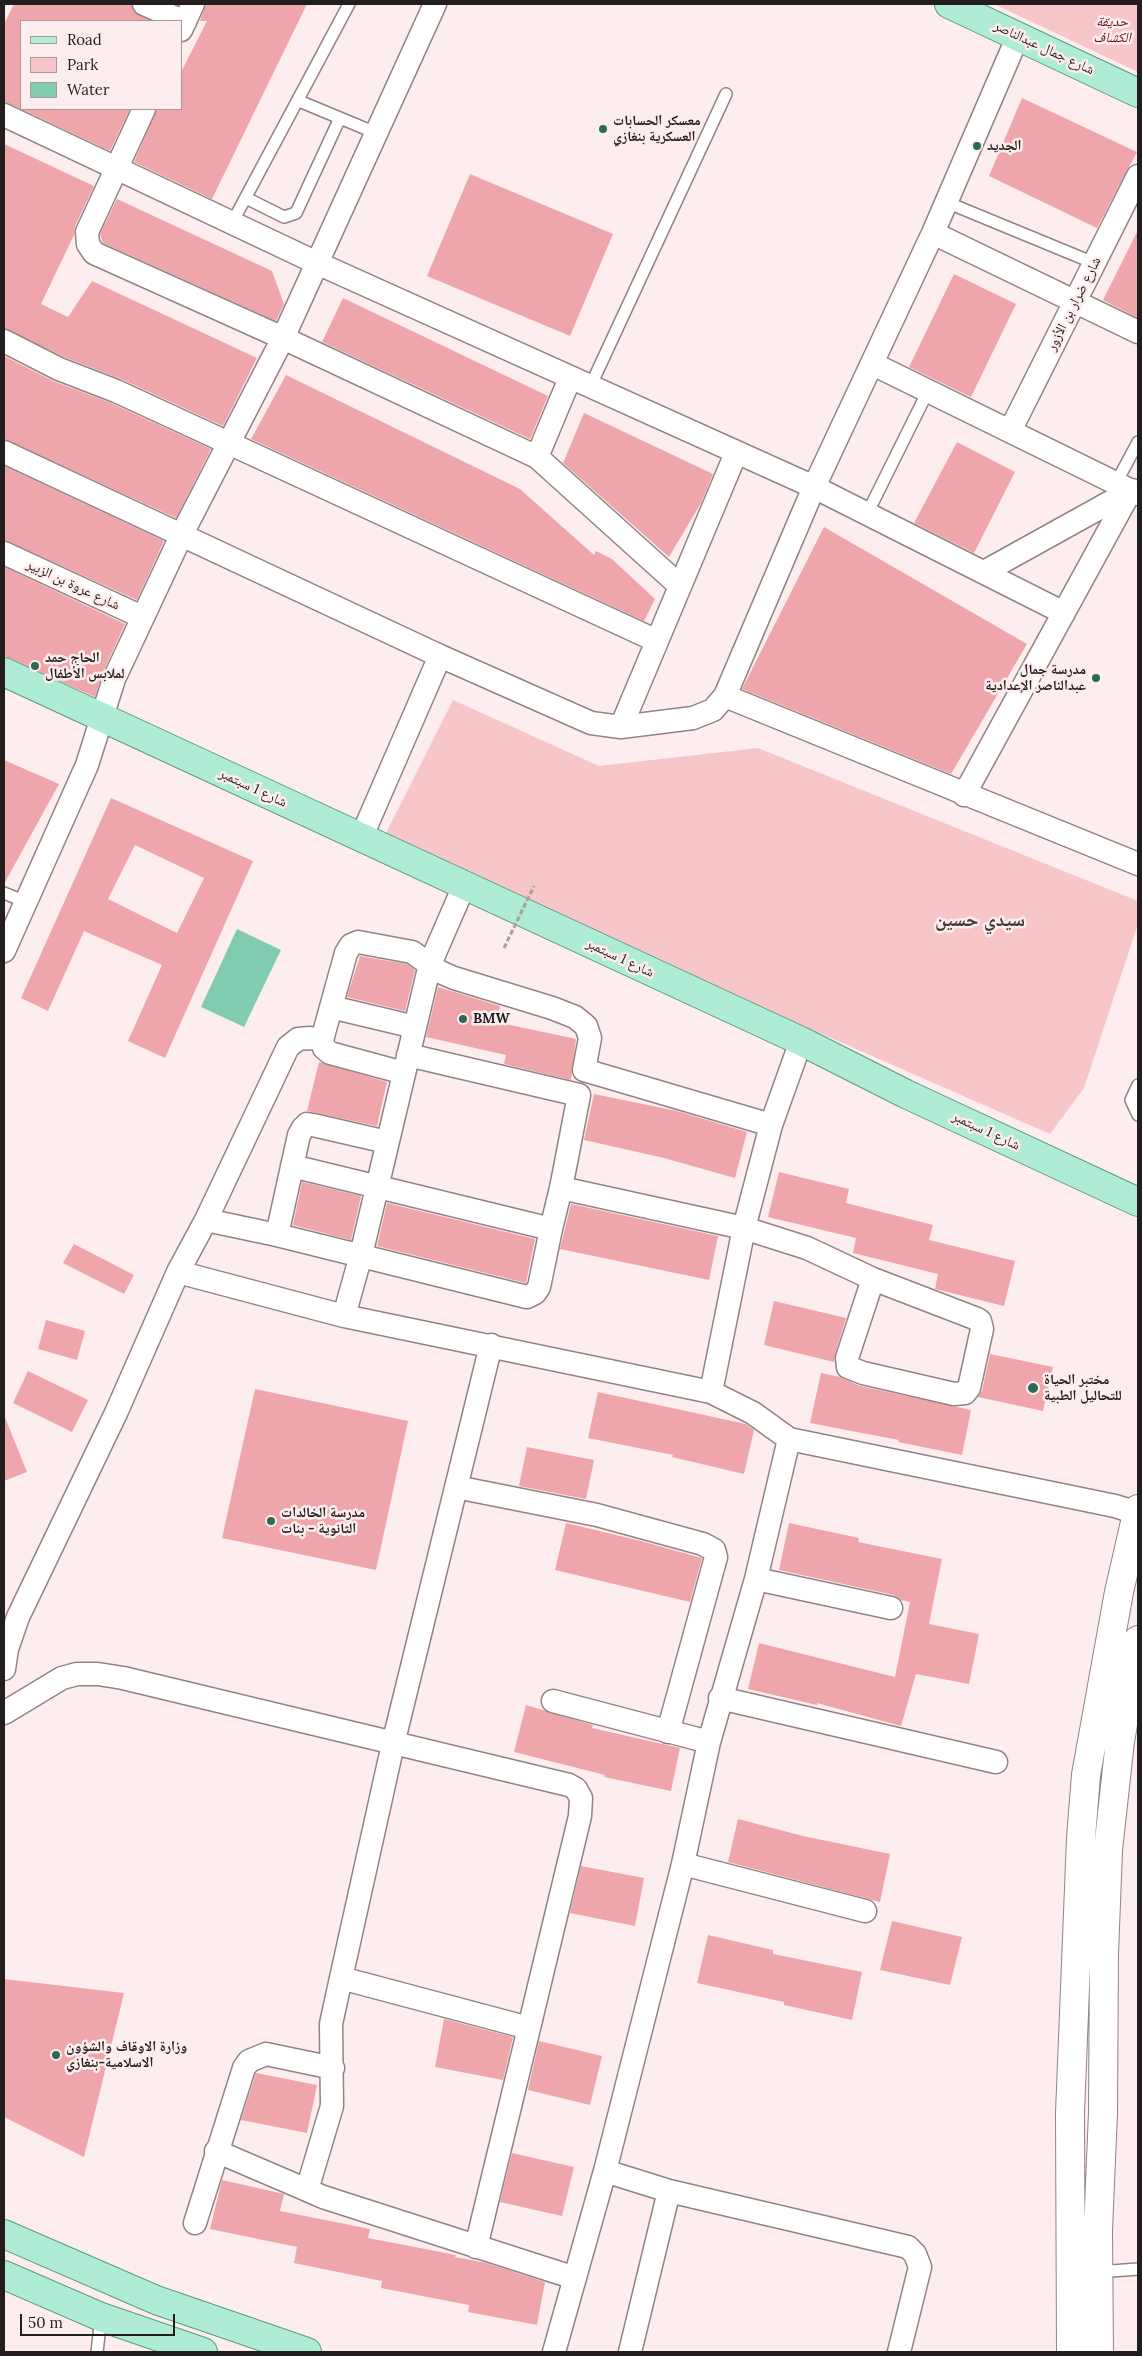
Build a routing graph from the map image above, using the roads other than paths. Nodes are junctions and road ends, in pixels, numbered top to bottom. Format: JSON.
{"nodes":[{"id":1,"x":144,"y":4,"type":"edge"},
{"id":2,"x":349,"y":4,"type":"edge"},
{"id":3,"x":435,"y":4,"type":"edge"},
{"id":4,"x":949,"y":4,"type":"edge"},
{"id":5,"x":187,"y":19,"type":"edge"},
{"id":6,"x":1018,"y":36,"type":"junction"},
{"id":7,"x":1138,"y":93,"type":"edge"},
{"id":8,"x":726,"y":94,"type":"dead end"},
{"id":9,"x":299,"y":100,"type":"junction"},
{"id":10,"x":144,"y":110,"type":"edge"},
{"id":11,"x":4,"y":115,"type":"edge"},
{"id":12,"x":340,"y":118,"type":"junction"},
{"id":13,"x":376,"y":133,"type":"junction"},
{"id":14,"x":116,"y":169,"type":"junction"},
{"id":15,"x":1138,"y":176,"type":"edge"},
{"id":16,"x":246,"y":198,"type":"junction"},
{"id":17,"x":946,"y":202,"type":"junction"},
{"id":18,"x":232,"y":223,"type":"junction"},
{"id":19,"x":933,"y":233,"type":"junction"},
{"id":20,"x":317,"y":263,"type":"junction"},
{"id":21,"x":1094,"y":263,"type":"junction"},
{"id":22,"x":1075,"y":301,"type":"junction"},
{"id":23,"x":1138,"y":332,"type":"edge"},
{"id":24,"x":282,"y":338,"type":"junction"},
{"id":25,"x":4,"y":341,"type":"edge"},
{"id":26,"x":873,"y":364,"type":"junction"},
{"id":27,"x":580,"y":382,"type":"junction"},
{"id":28,"x":928,"y":391,"type":"junction"},
{"id":29,"x":1010,"y":431,"type":"junction"},
{"id":30,"x":1138,"y":442,"type":"edge"},
{"id":31,"x":228,"y":443,"type":"junction"},
{"id":32,"x":4,"y":452,"type":"edge"},
{"id":33,"x":736,"y":453,"type":"junction"},
{"id":34,"x":537,"y":457,"type":"junction"},
{"id":35,"x":814,"y":487,"type":"junction"},
{"id":36,"x":1131,"y":488,"type":"edge"},
{"id":37,"x":867,"y":514,"type":"junction"},
{"id":38,"x":182,"y":534,"type":"junction"},
{"id":39,"x":4,"y":554,"type":"edge"},
{"id":40,"x":984,"y":572,"type":"junction"},
{"id":41,"x":680,"y":586,"type":"junction"},
{"id":42,"x":1064,"y":613,"type":"junction"},
{"id":43,"x":142,"y":617,"type":"junction"},
{"id":44,"x":657,"y":641,"type":"junction"},
{"id":45,"x":440,"y":656,"type":"junction"},
{"id":46,"x":4,"y":672,"type":"edge"},
{"id":47,"x":725,"y":696,"type":"junction"},
{"id":48,"x":101,"y":717,"type":"junction"},
{"id":49,"x":620,"y":727,"type":"junction"},
{"id":50,"x":964,"y":795,"type":"junction"},
{"id":51,"x":361,"y":838,"type":"junction"},
{"id":52,"x":1138,"y":864,"type":"edge"},
{"id":53,"x":464,"y":886,"type":"junction"},
{"id":54,"x":4,"y":893,"type":"edge"},
{"id":55,"x":26,"y":902,"type":"junction"},
{"id":56,"x":4,"y":951,"type":"edge"},
{"id":57,"x":430,"y":964,"type":"junction"},
{"id":58,"x":331,"y":1007,"type":"junction"},
{"id":59,"x":415,"y":1026,"type":"junction"},
{"id":60,"x":322,"y":1040,"type":"junction"},
{"id":61,"x":801,"y":1041,"type":"junction"},
{"id":62,"x":406,"y":1064,"type":"junction"},
{"id":63,"x":584,"y":1070,"type":"junction"},
{"id":64,"x":1138,"y":1085,"type":"edge"},
{"id":65,"x":579,"y":1095,"type":"junction"},
{"id":66,"x":1138,"y":1115,"type":"edge"},
{"id":67,"x":772,"y":1125,"type":"junction"},
{"id":68,"x":387,"y":1142,"type":"junction"},
{"id":69,"x":292,"y":1166,"type":"junction"},
{"id":70,"x":376,"y":1186,"type":"junction"},
{"id":71,"x":561,"y":1188,"type":"junction"},
{"id":72,"x":1134,"y":1205,"type":"edge"},
{"id":73,"x":206,"y":1220,"type":"junction"},
{"id":74,"x":744,"y":1228,"type":"junction"},
{"id":75,"x":551,"y":1229,"type":"junction"},
{"id":76,"x":277,"y":1235,"type":"junction"},
{"id":77,"x":361,"y":1255,"type":"junction"},
{"id":78,"x":178,"y":1272,"type":"junction"},
{"id":79,"x":873,"y":1279,"type":"junction"},
{"id":80,"x":344,"y":1316,"type":"junction"},
{"id":81,"x":491,"y":1345,"type":"junction"},
{"id":82,"x":711,"y":1392,"type":"junction"},
{"id":83,"x":789,"y":1439,"type":"junction"},
{"id":84,"x":456,"y":1487,"type":"junction"},
{"id":85,"x":1138,"y":1511,"type":"edge"},
{"id":86,"x":756,"y":1579,"type":"junction"},
{"id":87,"x":891,"y":1608,"type":"dead end"},
{"id":88,"x":1138,"y":1640,"type":"edge"},
{"id":89,"x":4,"y":1669,"type":"edge"},
{"id":90,"x":720,"y":1698,"type":"junction"},
{"id":91,"x":553,"y":1701,"type":"dead end"},
{"id":92,"x":4,"y":1713,"type":"edge"},
{"id":93,"x":668,"y":1732,"type":"junction"},
{"id":94,"x":709,"y":1742,"type":"junction"},
{"id":95,"x":393,"y":1744,"type":"junction"},
{"id":96,"x":996,"y":1762,"type":"dead end"},
{"id":97,"x":683,"y":1864,"type":"junction"},
{"id":98,"x":865,"y":1911,"type":"dead end"},
{"id":99,"x":342,"y":1978,"type":"junction"},
{"id":100,"x":528,"y":2028,"type":"junction"},
{"id":101,"x":333,"y":2068,"type":"junction"},
{"id":102,"x":216,"y":2151,"type":"junction"},
{"id":103,"x":605,"y":2171,"type":"junction"},
{"id":104,"x":307,"y":2190,"type":"junction"},
{"id":105,"x":669,"y":2190,"type":"junction"},
{"id":106,"x":194,"y":2223,"type":"dead end"},
{"id":107,"x":4,"y":2234,"type":"edge"},
{"id":108,"x":476,"y":2247,"type":"junction"},
{"id":109,"x":1138,"y":2269,"type":"edge"},
{"id":110,"x":1085,"y":2272,"type":"junction"},
{"id":111,"x":4,"y":2275,"type":"edge"},
{"id":112,"x":575,"y":2278,"type":"junction"},
{"id":113,"x":101,"y":2317,"type":"junction"},
{"id":114,"x":96,"y":2352,"type":"edge"},
{"id":115,"x":203,"y":2352,"type":"edge"},
{"id":116,"x":307,"y":2352,"type":"edge"},
{"id":117,"x":554,"y":2352,"type":"edge"},
{"id":118,"x":630,"y":2352,"type":"edge"},
{"id":119,"x":899,"y":2352,"type":"edge"},
{"id":120,"x":1071,"y":2352,"type":"edge"},
{"id":121,"x":1099,"y":2352,"type":"edge"}],
"edges":[{"from":1,"to":5,"type":"street"},
{"from":2,"to":9,"type":"lane"},
{"from":3,"to":13,"type":"street"},
{"from":4,"to":6,"type":"main road","name":"شارع جمال عبدالناصر"},
{"from":6,"to":7,"type":"main road","name":"شارع جمال عبدالناصر"},
{"from":6,"to":17,"type":"street"},
{"from":8,"to":27,"type":"lane"},
{"from":9,"to":12,"type":"lane"},
{"from":9,"to":16,"type":"lane"},
{"from":10,"to":14,"type":"street"},
{"from":11,"to":14,"type":"street"},
{"from":12,"to":13,"type":"lane"},
{"from":12,"to":16,"type":"lane"},
{"from":13,"to":20,"type":"street"},
{"from":14,"to":18,"type":"street"},
{"from":14,"to":24,"type":"street"},
{"from":15,"to":21,"type":"street","name":"شارع ضرار بن الأزور"},
{"from":16,"to":18,"type":"lane"},
{"from":17,"to":19,"type":"street"},
{"from":17,"to":21,"type":"lane"},
{"from":18,"to":20,"type":"street"},
{"from":19,"to":22,"type":"street"},
{"from":19,"to":26,"type":"street"},
{"from":20,"to":24,"type":"street"},
{"from":20,"to":27,"type":"street"},
{"from":21,"to":22,"type":"street","name":"شارع ضرار بن الأزور"},
{"from":22,"to":23,"type":"street"},
{"from":22,"to":29,"type":"street","name":"شارع ضرار بن الأزور"},
{"from":24,"to":31,"type":"street"},
{"from":24,"to":34,"type":"street"},
{"from":25,"to":31,"type":"street"},
{"from":26,"to":28,"type":"street"},
{"from":26,"to":35,"type":"street"},
{"from":27,"to":33,"type":"street"},
{"from":27,"to":34,"type":"street"},
{"from":28,"to":29,"type":"street"},
{"from":28,"to":37,"type":"lane"},
{"from":29,"to":36,"type":"street"},
{"from":30,"to":36,"type":"lane"},
{"from":31,"to":38,"type":"street"},
{"from":31,"to":44,"type":"street"},
{"from":32,"to":38,"type":"street"},
{"from":33,"to":35,"type":"street"},
{"from":33,"to":41,"type":"street"},
{"from":34,"to":41,"type":"street"},
{"from":35,"to":37,"type":"street"},
{"from":35,"to":47,"type":"street"},
{"from":36,"to":40,"type":"street"},
{"from":36,"to":42,"type":"street"},
{"from":37,"to":40,"type":"street"},
{"from":38,"to":43,"type":"street"},
{"from":38,"to":45,"type":"street"},
{"from":39,"to":43,"type":"street","name":"شارع عروة بن الزبير"},
{"from":40,"to":42,"type":"street"},
{"from":41,"to":44,"type":"street"},
{"from":42,"to":50,"type":"street"},
{"from":43,"to":48,"type":"street"},
{"from":44,"to":49,"type":"street"},
{"from":45,"to":49,"type":"street"},
{"from":45,"to":51,"type":"street"},
{"from":46,"to":48,"type":"main road","name":"شارع 1 سبتمبر"},
{"from":47,"to":49,"type":"street"},
{"from":47,"to":50,"type":"street"},
{"from":48,"to":51,"type":"main road","name":"شارع 1 سبتمبر"},
{"from":48,"to":55,"type":"street"},
{"from":50,"to":52,"type":"street"},
{"from":51,"to":53,"type":"main road","name":"شارع 1 سبتمبر"},
{"from":53,"to":57,"type":"street"},
{"from":53,"to":61,"type":"main road","name":"شارع 1 سبتمبر"},
{"from":54,"to":55,"type":"lane"},
{"from":55,"to":56,"type":"street"},
{"from":57,"to":58,"type":"street"},
{"from":57,"to":59,"type":"street"},
{"from":57,"to":63,"type":"street"},
{"from":58,"to":59,"type":"street"},
{"from":58,"to":60,"type":"street"},
{"from":59,"to":62,"type":"street"},
{"from":60,"to":62,"type":"street"},
{"from":60,"to":73,"type":"street"},
{"from":61,"to":67,"type":"street"},
{"from":61,"to":72,"type":"main road","name":"شارع 1 سبتمبر"},
{"from":62,"to":65,"type":"street"},
{"from":62,"to":68,"type":"street"},
{"from":63,"to":65,"type":"street"},
{"from":63,"to":67,"type":"street"},
{"from":64,"to":66,"type":"lane"},
{"from":65,"to":71,"type":"street"},
{"from":67,"to":74,"type":"street"},
{"from":68,"to":69,"type":"street"},
{"from":68,"to":70,"type":"street"},
{"from":69,"to":70,"type":"street"},
{"from":69,"to":76,"type":"street"},
{"from":70,"to":75,"type":"street"},
{"from":70,"to":77,"type":"street"},
{"from":71,"to":74,"type":"street"},
{"from":71,"to":75,"type":"street"},
{"from":73,"to":76,"type":"street"},
{"from":73,"to":78,"type":"street"},
{"from":74,"to":79,"type":"street"},
{"from":74,"to":82,"type":"street"},
{"from":75,"to":77,"type":"street"},
{"from":76,"to":77,"type":"street"},
{"from":77,"to":80,"type":"street"},
{"from":78,"to":80,"type":"street"},
{"from":78,"to":89,"type":"street"},
{"from":79,"to":79,"type":"street"},
{"from":80,"to":81,"type":"street"},
{"from":81,"to":82,"type":"street"},
{"from":81,"to":84,"type":"street"},
{"from":82,"to":83,"type":"street"},
{"from":83,"to":85,"type":"street"},
{"from":83,"to":86,"type":"street"},
{"from":84,"to":93,"type":"street"},
{"from":84,"to":95,"type":"street"},
{"from":85,"to":110,"type":"main road"},
{"from":86,"to":87,"type":"street"},
{"from":86,"to":90,"type":"street"},
{"from":88,"to":110,"type":"main road"},
{"from":90,"to":94,"type":"street"},
{"from":90,"to":96,"type":"street"},
{"from":91,"to":93,"type":"street"},
{"from":92,"to":95,"type":"street"},
{"from":93,"to":94,"type":"street"},
{"from":94,"to":97,"type":"street"},
{"from":95,"to":99,"type":"street"},
{"from":95,"to":100,"type":"street"},
{"from":97,"to":98,"type":"street"},
{"from":97,"to":103,"type":"street"},
{"from":99,"to":100,"type":"street"},
{"from":99,"to":101,"type":"street"},
{"from":100,"to":108,"type":"street"},
{"from":101,"to":102,"type":"street"},
{"from":101,"to":104,"type":"street"},
{"from":102,"to":104,"type":"street"},
{"from":102,"to":106,"type":"street"},
{"from":103,"to":105,"type":"street"},
{"from":103,"to":112,"type":"street"},
{"from":104,"to":108,"type":"street"},
{"from":105,"to":118,"type":"street"},
{"from":105,"to":119,"type":"street"},
{"from":107,"to":116,"type":"main road"},
{"from":108,"to":112,"type":"street"},
{"from":109,"to":110,"type":"lane"},
{"from":110,"to":120,"type":"main road"},
{"from":110,"to":121,"type":"main road"},
{"from":111,"to":113,"type":"main road"},
{"from":112,"to":117,"type":"street"},
{"from":113,"to":114,"type":"lane"},
{"from":113,"to":115,"type":"main road"}]}
